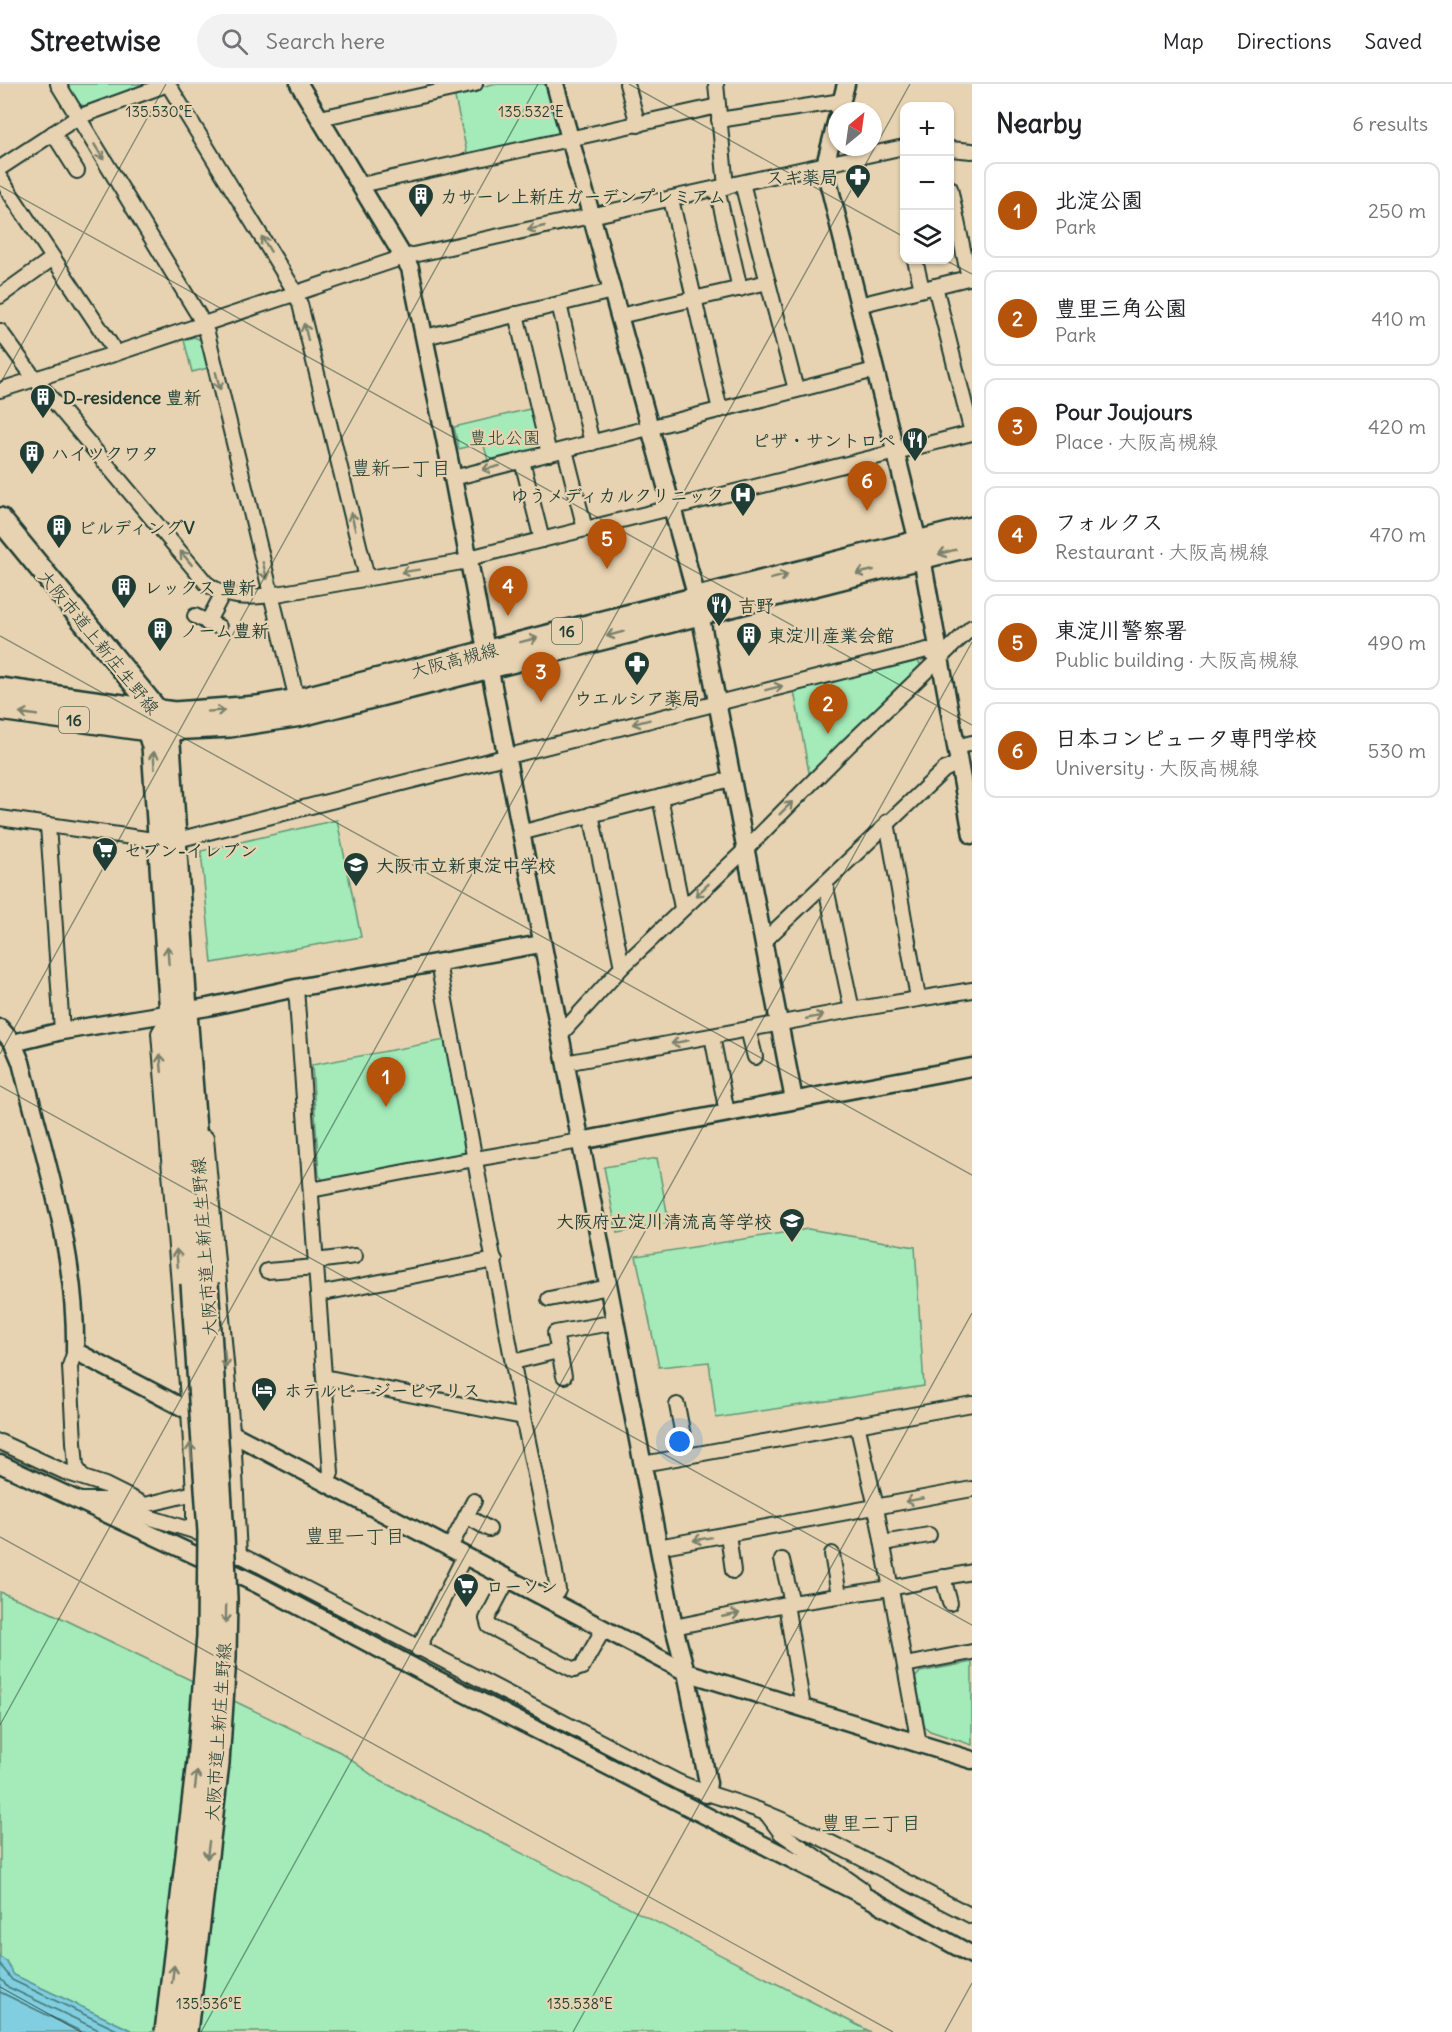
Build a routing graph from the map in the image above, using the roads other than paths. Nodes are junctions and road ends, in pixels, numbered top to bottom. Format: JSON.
{"nodes":[{"id":1,"x":58,"y":84,"type":"edge"},
{"id":2,"x":168,"y":84,"type":"edge"},
{"id":3,"x":299,"y":84,"type":"edge"},
{"id":4,"x":475,"y":84,"type":"edge"},
{"id":5,"x":555,"y":84,"type":"edge"},
{"id":6,"x":627,"y":84,"type":"edge"},
{"id":7,"x":716,"y":84,"type":"edge"},
{"id":8,"x":846,"y":84,"type":"edge"},
{"id":9,"x":842,"y":102,"type":"edge"},
{"id":10,"x":828,"y":107,"type":"edge"},
{"id":11,"x":718,"y":113,"type":"junction"},
{"id":12,"x":78,"y":117,"type":"junction"},
{"id":13,"x":320,"y":117,"type":"junction"},
{"id":14,"x":638,"y":125,"type":"junction"},
{"id":15,"x":52,"y":133,"type":"junction"},
{"id":16,"x":572,"y":140,"type":"junction"},
{"id":17,"x":900,"y":148,"type":"edge"},
{"id":18,"x":954,"y":149,"type":"edge"},
{"id":19,"x":972,"y":151,"type":"edge"},
{"id":20,"x":828,"y":154,"type":"edge"},
{"id":21,"x":825,"y":165,"type":"junction"},
{"id":22,"x":0,"y":168,"type":"edge"},
{"id":23,"x":77,"y":171,"type":"dead end"},
{"id":24,"x":0,"y":178,"type":"edge"},
{"id":25,"x":742,"y":183,"type":"junction"},
{"id":26,"x":361,"y":185,"type":"junction"},
{"id":27,"x":721,"y":188,"type":"junction"},
{"id":28,"x":671,"y":199,"type":"junction"},
{"id":29,"x":954,"y":205,"type":"edge"},
{"id":30,"x":593,"y":216,"type":"junction"},
{"id":31,"x":405,"y":257,"type":"junction"},
{"id":32,"x":53,"y":258,"type":"junction"},
{"id":33,"x":917,"y":264,"type":"edge"},
{"id":34,"x":971,"y":278,"type":"edge"},
{"id":35,"x":768,"y":282,"type":"junction"},
{"id":36,"x":928,"y":288,"type":"junction"},
{"id":37,"x":740,"y":289,"type":"junction"},
{"id":38,"x":612,"y":291,"type":"junction"},
{"id":39,"x":295,"y":295,"type":"junction"},
{"id":40,"x":0,"y":296,"type":"edge"},
{"id":41,"x":694,"y":299,"type":"junction"},
{"id":42,"x":559,"y":304,"type":"junction"},
{"id":43,"x":859,"y":305,"type":"junction"},
{"id":44,"x":516,"y":314,"type":"junction"},
{"id":45,"x":620,"y":316,"type":"junction"},
{"id":46,"x":203,"y":325,"type":"junction"},
{"id":47,"x":0,"y":331,"type":"edge"},
{"id":48,"x":425,"y":337,"type":"junction"},
{"id":49,"x":114,"y":354,"type":"junction"},
{"id":50,"x":875,"y":370,"type":"junction"},
{"id":51,"x":35,"y":379,"type":"junction"},
{"id":52,"x":0,"y":390,"type":"edge"},
{"id":53,"x":796,"y":390,"type":"junction"},
{"id":54,"x":720,"y":410,"type":"junction"},
{"id":55,"x":649,"y":428,"type":"junction"},
{"id":56,"x":972,"y":433,"type":"edge"},
{"id":57,"x":592,"y":443,"type":"junction"},
{"id":58,"x":565,"y":450,"type":"junction"},
{"id":59,"x":896,"y":452,"type":"junction"},
{"id":60,"x":549,"y":454,"type":"junction"},
{"id":61,"x":522,"y":461,"type":"junction"},
{"id":62,"x":453,"y":478,"type":"junction"},
{"id":63,"x":671,"y":507,"type":"junction"},
{"id":64,"x":0,"y":519,"type":"edge"},
{"id":65,"x":972,"y":528,"type":"edge"},
{"id":66,"x":585,"y":529,"type":"junction"},
{"id":67,"x":542,"y":540,"type":"junction"},
{"id":68,"x":0,"y":541,"type":"edge"},
{"id":69,"x":972,"y":545,"type":"edge"},
{"id":70,"x":920,"y":550,"type":"junction"},
{"id":71,"x":468,"y":561,"type":"junction"},
{"id":72,"x":367,"y":578,"type":"junction"},
{"id":73,"x":223,"y":593,"type":"junction"},
{"id":74,"x":271,"y":596,"type":"junction"},
{"id":75,"x":698,"y":605,"type":"junction"},
{"id":76,"x":207,"y":622,"type":"dead end"},
{"id":77,"x":972,"y":627,"type":"edge"},
{"id":78,"x":940,"y":658,"type":"junction"},
{"id":79,"x":487,"y":659,"type":"junction"},
{"id":80,"x":0,"y":689,"type":"edge"},
{"id":81,"x":717,"y":702,"type":"junction"},
{"id":82,"x":299,"y":707,"type":"junction"},
{"id":83,"x":0,"y":709,"type":"edge"},
{"id":84,"x":135,"y":709,"type":"junction"},
{"id":85,"x":158,"y":724,"type":"junction"},
{"id":86,"x":962,"y":751,"type":"edge"},
{"id":87,"x":506,"y":756,"type":"junction"},
{"id":88,"x":731,"y":779,"type":"junction"},
{"id":89,"x":660,"y":797,"type":"junction"},
{"id":90,"x":591,"y":814,"type":"junction"},
{"id":91,"x":0,"y":818,"type":"edge"},
{"id":92,"x":887,"y":822,"type":"junction"},
{"id":93,"x":48,"y":825,"type":"junction"},
{"id":94,"x":520,"y":833,"type":"junction"},
{"id":95,"x":972,"y":835,"type":"edge"},
{"id":96,"x":168,"y":840,"type":"junction"},
{"id":97,"x":745,"y":850,"type":"junction"},
{"id":98,"x":825,"y":883,"type":"junction"},
{"id":99,"x":682,"y":908,"type":"junction"},
{"id":100,"x":764,"y":941,"type":"junction"},
{"id":101,"x":541,"y":944,"type":"junction"},
{"id":102,"x":438,"y":963,"type":"junction"},
{"id":103,"x":622,"y":967,"type":"junction"},
{"id":104,"x":296,"y":988,"type":"junction"},
{"id":105,"x":972,"y":990,"type":"edge"},
{"id":106,"x":918,"y":998,"type":"junction"},
{"id":107,"x":852,"y":1010,"type":"junction"},
{"id":108,"x":179,"y":1012,"type":"junction"},
{"id":109,"x":779,"y":1024,"type":"junction"},
{"id":110,"x":0,"y":1028,"type":"edge"},
{"id":111,"x":748,"y":1029,"type":"junction"},
{"id":112,"x":62,"y":1031,"type":"junction"},
{"id":113,"x":560,"y":1035,"type":"junction"},
{"id":114,"x":712,"y":1036,"type":"junction"},
{"id":115,"x":13,"y":1043,"type":"junction"},
{"id":116,"x":755,"y":1057,"type":"dead end"},
{"id":117,"x":565,"y":1063,"type":"junction"},
{"id":118,"x":972,"y":1067,"type":"edge"},
{"id":119,"x":794,"y":1100,"type":"junction"},
{"id":120,"x":727,"y":1113,"type":"junction"},
{"id":121,"x":580,"y":1141,"type":"junction"},
{"id":122,"x":474,"y":1158,"type":"junction"},
{"id":123,"x":310,"y":1190,"type":"junction"},
{"id":124,"x":355,"y":1256,"type":"dead end"},
{"id":125,"x":495,"y":1260,"type":"junction"},
{"id":126,"x":316,"y":1264,"type":"junction"},
{"id":127,"x":267,"y":1271,"type":"dead end"},
{"id":128,"x":200,"y":1283,"type":"junction"},
{"id":129,"x":609,"y":1287,"type":"junction"},
{"id":130,"x":318,"y":1294,"type":"junction"},
{"id":131,"x":549,"y":1299,"type":"dead end"},
{"id":132,"x":615,"y":1322,"type":"junction"},
{"id":133,"x":75,"y":1351,"type":"junction"},
{"id":134,"x":558,"y":1351,"type":"junction"},
{"id":135,"x":513,"y":1362,"type":"junction"},
{"id":136,"x":564,"y":1376,"type":"dead end"},
{"id":137,"x":324,"y":1377,"type":"junction"},
{"id":138,"x":972,"y":1404,"type":"edge"},
{"id":139,"x":676,"y":1405,"type":"dead end"},
{"id":140,"x":189,"y":1411,"type":"junction"},
{"id":141,"x":523,"y":1417,"type":"junction"},
{"id":142,"x":858,"y":1424,"type":"junction"},
{"id":143,"x":232,"y":1435,"type":"junction"},
{"id":144,"x":0,"y":1442,"type":"edge"},
{"id":145,"x":687,"y":1456,"type":"junction"},
{"id":146,"x":0,"y":1464,"type":"edge"},
{"id":147,"x":643,"y":1464,"type":"junction"},
{"id":148,"x":82,"y":1476,"type":"junction"},
{"id":149,"x":325,"y":1483,"type":"junction"},
{"id":150,"x":972,"y":1489,"type":"edge"},
{"id":151,"x":194,"y":1493,"type":"junction"},
{"id":152,"x":78,"y":1500,"type":"junction"},
{"id":153,"x":474,"y":1501,"type":"dead end"},
{"id":154,"x":876,"y":1507,"type":"junction"},
{"id":155,"x":466,"y":1516,"type":"junction"},
{"id":156,"x":489,"y":1529,"type":"dead end"},
{"id":157,"x":194,"y":1531,"type":"junction"},
{"id":158,"x":728,"y":1534,"type":"junction"},
{"id":159,"x":929,"y":1535,"type":"dead end"},
{"id":160,"x":882,"y":1543,"type":"junction"},
{"id":161,"x":658,"y":1547,"type":"junction"},
{"id":162,"x":449,"y":1549,"type":"junction"},
{"id":163,"x":832,"y":1554,"type":"dead end"},
{"id":164,"x":239,"y":1556,"type":"junction"},
{"id":165,"x":464,"y":1557,"type":"junction"},
{"id":166,"x":782,"y":1560,"type":"dead end"},
{"id":167,"x":733,"y":1571,"type":"dead end"},
{"id":168,"x":972,"y":1572,"type":"edge"},
{"id":169,"x":943,"y":1577,"type":"junction"},
{"id":170,"x":508,"y":1580,"type":"junction"},
{"id":171,"x":890,"y":1588,"type":"junction"},
{"id":172,"x":839,"y":1595,"type":"junction"},
{"id":173,"x":551,"y":1602,"type":"junction"},
{"id":174,"x":789,"y":1604,"type":"junction"},
{"id":175,"x":950,"y":1604,"type":"dead end"},
{"id":176,"x":674,"y":1627,"type":"junction"},
{"id":177,"x":603,"y":1630,"type":"junction"},
{"id":178,"x":418,"y":1649,"type":"junction"},
{"id":179,"x":972,"y":1652,"type":"edge"},
{"id":180,"x":904,"y":1665,"type":"junction"},
{"id":181,"x":686,"y":1672,"type":"junction"},
{"id":182,"x":803,"y":1708,"type":"junction"},
{"id":183,"x":919,"y":1744,"type":"junction"},
{"id":184,"x":972,"y":1760,"type":"edge"},
{"id":185,"x":706,"y":1794,"type":"junction"},
{"id":186,"x":766,"y":1813,"type":"junction"},
{"id":187,"x":874,"y":1901,"type":"junction"},
{"id":188,"x":972,"y":1916,"type":"edge"},
{"id":189,"x":972,"y":1955,"type":"edge"},
{"id":190,"x":166,"y":2032,"type":"edge"},
{"id":191,"x":186,"y":2032,"type":"edge"}],
"edges":[{"from":1,"to":12,"type":"street"},
{"from":2,"to":12,"type":"street"},
{"from":39,"to":2,"type":"street","one_way":true},
{"from":3,"to":13,"type":"street"},
{"from":4,"to":13,"type":"street"},
{"from":5,"to":16,"type":"street"},
{"from":6,"to":14,"type":"street"},
{"from":7,"to":11,"type":"street"},
{"from":8,"to":9,"type":"street"},
{"from":10,"to":11,"type":"street"},
{"from":11,"to":14,"type":"street"},
{"from":11,"to":27,"type":"street"},
{"from":12,"to":15,"type":"street"},
{"from":12,"to":46,"type":"street","one_way":true},
{"from":13,"to":26,"type":"street"},
{"from":14,"to":16,"type":"street"},
{"from":15,"to":22,"type":"street"},
{"from":15,"to":23,"type":"street"},
{"from":16,"to":26,"type":"street"},
{"from":16,"to":30,"type":"street"},
{"from":17,"to":21,"type":"street"},
{"from":18,"to":19,"type":"street"},
{"from":20,"to":21,"type":"street"},
{"from":21,"to":25,"type":"street"},
{"from":21,"to":43,"type":"street"},
{"from":24,"to":32,"type":"street"},
{"from":25,"to":27,"type":"street"},
{"from":25,"to":35,"type":"street"},
{"from":26,"to":31,"type":"street"},
{"from":27,"to":28,"type":"street"},
{"from":27,"to":37,"type":"street"},
{"from":28,"to":30,"type":"street"},
{"from":28,"to":41,"type":"street"},
{"from":29,"to":34,"type":"street"},
{"from":30,"to":31,"type":"street","one_way":true},
{"from":30,"to":38,"type":"street"},
{"from":31,"to":39,"type":"street"},
{"from":31,"to":48,"type":"street"},
{"from":32,"to":40,"type":"street"},
{"from":32,"to":49,"type":"street"},
{"from":33,"to":36,"type":"street"},
{"from":34,"to":36,"type":"street"},
{"from":35,"to":37,"type":"street"},
{"from":35,"to":53,"type":"street"},
{"from":36,"to":43,"type":"street"},
{"from":36,"to":56,"type":"street"},
{"from":37,"to":41,"type":"street"},
{"from":38,"to":42,"type":"street"},
{"from":38,"to":45,"type":"street"},
{"from":39,"to":46,"type":"street"},
{"from":72,"to":39,"type":"street","one_way":true},
{"from":41,"to":45,"type":"street"},
{"from":41,"to":54,"type":"street"},
{"from":42,"to":44,"type":"street"},
{"from":42,"to":57,"type":"street"},
{"from":43,"to":50,"type":"street"},
{"from":44,"to":48,"type":"street"},
{"from":44,"to":60,"type":"street"},
{"from":45,"to":55,"type":"street"},
{"from":46,"to":49,"type":"street"},
{"from":46,"to":74,"type":"street","one_way":true},
{"from":47,"to":51,"type":"street"},
{"from":48,"to":62,"type":"street"},
{"from":49,"to":51,"type":"street"},
{"from":50,"to":53,"type":"street"},
{"from":50,"to":59,"type":"street"},
{"from":51,"to":52,"type":"street"},
{"from":73,"to":51,"type":"street","one_way":true},
{"from":53,"to":54,"type":"street"},
{"from":54,"to":55,"type":"street"},
{"from":55,"to":57,"type":"street"},
{"from":55,"to":63,"type":"street"},
{"from":56,"to":59,"type":"street"},
{"from":57,"to":58,"type":"street"},
{"from":58,"to":60,"type":"street"},
{"from":58,"to":66,"type":"street"},
{"from":59,"to":63,"type":"street"},
{"from":59,"to":70,"type":"street"},
{"from":60,"to":61,"type":"street"},
{"from":61,"to":62,"type":"street","one_way":true},
{"from":61,"to":67,"type":"street"},
{"from":62,"to":71,"type":"street"},
{"from":63,"to":66,"type":"street"},
{"from":63,"to":75,"type":"street"},
{"from":64,"to":85,"type":"main road","name":"大阪市道上新庄生野線"},
{"from":65,"to":70,"type":"main road","name":"大阪高槻線","number":"16"},
{"from":66,"to":67,"type":"street"},
{"from":67,"to":71,"type":"street"},
{"from":68,"to":84,"type":"main road","name":"大阪市道上新庄生野線"},
{"from":69,"to":70,"type":"main road","name":"大阪高槻線","number":"16","one_way":true},
{"from":70,"to":75,"type":"main road","name":"大阪高槻線","number":"16"},
{"from":70,"to":78,"type":"street"},
{"from":71,"to":72,"type":"street","one_way":true},
{"from":71,"to":79,"type":"street"},
{"from":72,"to":74,"type":"street"},
{"from":73,"to":74,"type":"street"},
{"from":73,"to":76,"type":"street"},
{"from":74,"to":82,"type":"street"},
{"from":75,"to":79,"type":"main road","name":"大阪高槻線","number":"16"},
{"from":75,"to":81,"type":"street"},
{"from":77,"to":78,"type":"street"},
{"from":81,"to":78,"type":"street","one_way":true},
{"from":78,"to":86,"type":"street"},
{"from":97,"to":78,"type":"street","one_way":true},
{"from":79,"to":82,"type":"main road","name":"大阪高槻線","number":"16"},
{"from":79,"to":87,"type":"street"},
{"from":80,"to":84,"type":"main road","number":"16"},
{"from":81,"to":87,"type":"street","one_way":true},
{"from":81,"to":88,"type":"street"},
{"from":82,"to":85,"type":"main road","name":"大阪高槻線","number":"16"},
{"from":85,"to":83,"type":"main road","name":"大阪高槻線","number":"16","one_way":true},
{"from":84,"to":85,"type":"main road","name":"大阪市道上新庄生野線"},
{"from":85,"to":96,"type":"main road","name":"大阪市道上新庄生野線"},
{"from":86,"to":92,"type":"street"},
{"from":86,"to":95,"type":"street"},
{"from":87,"to":94,"type":"street"},
{"from":87,"to":96,"type":"street"},
{"from":88,"to":89,"type":"street"},
{"from":88,"to":97,"type":"street"},
{"from":89,"to":90,"type":"street"},
{"from":89,"to":99,"type":"street"},
{"from":90,"to":94,"type":"street"},
{"from":90,"to":103,"type":"street"},
{"from":91,"to":93,"type":"street"},
{"from":92,"to":98,"type":"street"},
{"from":92,"to":106,"type":"street"},
{"from":93,"to":96,"type":"street"},
{"from":93,"to":112,"type":"street"},
{"from":94,"to":101,"type":"street"},
{"from":96,"to":108,"type":"main road","name":"大阪市道上新庄生野線"},
{"from":97,"to":99,"type":"street","one_way":true},
{"from":97,"to":100,"type":"street"},
{"from":98,"to":100,"type":"street"},
{"from":98,"to":107,"type":"street"},
{"from":99,"to":103,"type":"street"},
{"from":100,"to":109,"type":"street"},
{"from":101,"to":102,"type":"street"},
{"from":101,"to":113,"type":"street"},
{"from":102,"to":104,"type":"street"},
{"from":102,"to":122,"type":"street"},
{"from":103,"to":113,"type":"street"},
{"from":104,"to":108,"type":"street"},
{"from":104,"to":123,"type":"street"},
{"from":105,"to":106,"type":"street"},
{"from":106,"to":107,"type":"street"},
{"from":109,"to":107,"type":"street","one_way":true},
{"from":108,"to":112,"type":"street"},
{"from":108,"to":128,"type":"main road","name":"大阪市道上新庄生野線"},
{"from":140,"to":108,"type":"street","one_way":true},
{"from":108,"to":143,"type":"street","one_way":true},
{"from":109,"to":111,"type":"street"},
{"from":109,"to":119,"type":"street"},
{"from":110,"to":115,"type":"street"},
{"from":111,"to":114,"type":"street"},
{"from":111,"to":116,"type":"street"},
{"from":112,"to":115,"type":"street"},
{"from":113,"to":117,"type":"street"},
{"from":114,"to":117,"type":"street","one_way":true},
{"from":114,"to":120,"type":"street"},
{"from":115,"to":133,"type":"street"},
{"from":117,"to":121,"type":"street"},
{"from":118,"to":119,"type":"street"},
{"from":119,"to":120,"type":"street"},
{"from":120,"to":121,"type":"street"},
{"from":121,"to":122,"type":"street"},
{"from":121,"to":129,"type":"street"},
{"from":122,"to":123,"type":"street"},
{"from":122,"to":125,"type":"street"},
{"from":123,"to":126,"type":"street"},
{"from":124,"to":126,"type":"street"},
{"from":125,"to":130,"type":"street"},
{"from":125,"to":135,"type":"street"},
{"from":126,"to":127,"type":"street"},
{"from":126,"to":130,"type":"street"},
{"from":190,"to":128,"type":"main road","name":"大阪市道上新庄生野線","one_way":true,"bridge":true},
{"from":128,"to":191,"type":"main road","name":"大阪市道上新庄生野線","one_way":true,"bridge":true},
{"from":129,"to":131,"type":"street"},
{"from":129,"to":132,"type":"street"},
{"from":130,"to":137,"type":"street"},
{"from":132,"to":134,"type":"street"},
{"from":132,"to":147,"type":"street"},
{"from":133,"to":140,"type":"street"},
{"from":133,"to":148,"type":"street"},
{"from":134,"to":135,"type":"street"},
{"from":134,"to":136,"type":"street"},
{"from":135,"to":141,"type":"street"},
{"from":137,"to":141,"type":"street"},
{"from":137,"to":149,"type":"street"},
{"from":138,"to":142,"type":"street"},
{"from":139,"to":145,"type":"street"},
{"from":140,"to":143,"type":"street"},
{"from":151,"to":140,"type":"street","one_way":true},
{"from":141,"to":173,"type":"street"},
{"from":142,"to":145,"type":"street"},
{"from":142,"to":154,"type":"street"},
{"from":143,"to":149,"type":"street"},
{"from":143,"to":164,"type":"street"},
{"from":144,"to":148,"type":"street"},
{"from":145,"to":147,"type":"street"},
{"from":146,"to":152,"type":"street"},
{"from":147,"to":161,"type":"street"},
{"from":148,"to":151,"type":"street"},
{"from":149,"to":162,"type":"street"},
{"from":150,"to":154,"type":"street","one_way":true},
{"from":151,"to":157,"type":"street"},
{"from":152,"to":157,"type":"street"},
{"from":152,"to":187,"type":"street"},
{"from":153,"to":155,"type":"street"},
{"from":154,"to":158,"type":"street"},
{"from":154,"to":160,"type":"street"},
{"from":155,"to":156,"type":"street"},
{"from":155,"to":162,"type":"street"},
{"from":157,"to":164,"type":"street"},
{"from":158,"to":161,"type":"street","one_way":true},
{"from":158,"to":167,"type":"street"},
{"from":159,"to":160,"type":"street"},
{"from":160,"to":171,"type":"street"},
{"from":161,"to":176,"type":"street"},
{"from":162,"to":165,"type":"street"},
{"from":163,"to":172,"type":"street"},
{"from":164,"to":178,"type":"street"},
{"from":165,"to":170,"type":"street"},
{"from":165,"to":178,"type":"street"},
{"from":166,"to":174,"type":"street"},
{"from":168,"to":169,"type":"street"},
{"from":169,"to":171,"type":"street"},
{"from":169,"to":175,"type":"street"},
{"from":170,"to":173,"type":"street"},
{"from":170,"to":177,"type":"street"},
{"from":171,"to":172,"type":"street"},
{"from":171,"to":180,"type":"street"},
{"from":172,"to":174,"type":"street"},
{"from":173,"to":177,"type":"street"},
{"from":176,"to":174,"type":"street","one_way":true},
{"from":174,"to":182,"type":"street"},
{"from":176,"to":181,"type":"street"},
{"from":177,"to":181,"type":"street"},
{"from":178,"to":185,"type":"street"},
{"from":179,"to":180,"type":"street"},
{"from":180,"to":183,"type":"street"},
{"from":181,"to":182,"type":"street"},
{"from":181,"to":185,"type":"street"},
{"from":182,"to":183,"type":"street"},
{"from":183,"to":184,"type":"street"},
{"from":185,"to":186,"type":"street"},
{"from":186,"to":187,"type":"street"},
{"from":186,"to":188,"type":"street"},
{"from":187,"to":189,"type":"street"}]}
